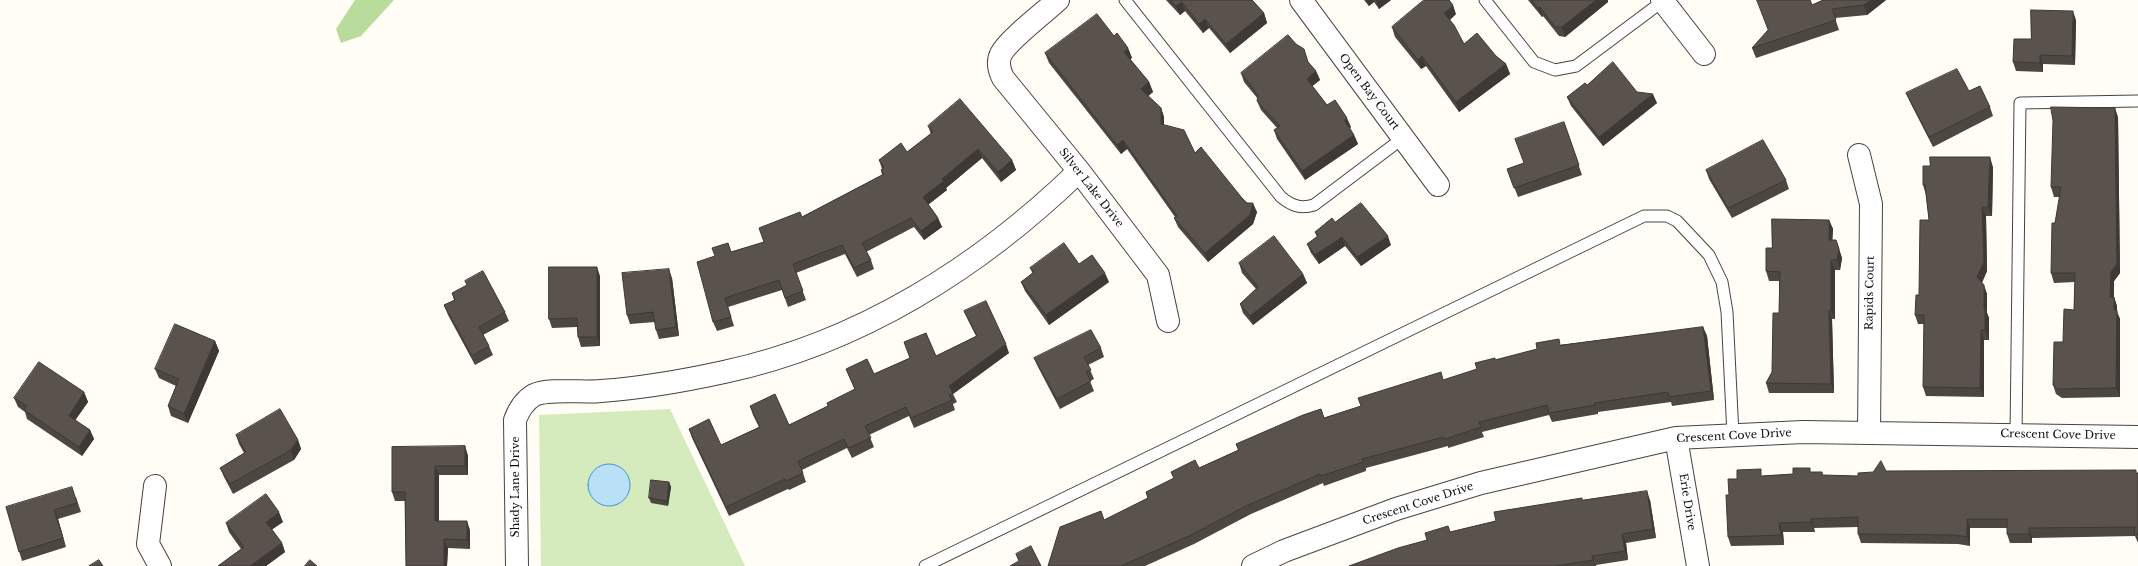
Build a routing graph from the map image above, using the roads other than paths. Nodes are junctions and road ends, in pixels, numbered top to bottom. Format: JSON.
{"nodes":[{"id":1,"x":1058,"y":0,"type":"edge"},
{"id":2,"x":1125,"y":0,"type":"edge"},
{"id":3,"x":1300,"y":0,"type":"edge"},
{"id":4,"x":1485,"y":0,"type":"edge"},
{"id":5,"x":1662,"y":1,"type":"edge"},
{"id":6,"x":1704,"y":54,"type":"dead end"},
{"id":7,"x":2138,"y":101,"type":"edge"},
{"id":8,"x":1404,"y":138,"type":"junction"},
{"id":9,"x":1859,"y":155,"type":"dead end"},
{"id":10,"x":1079,"y":172,"type":"junction"},
{"id":11,"x":1438,"y":185,"type":"dead end"},
{"id":12,"x":1168,"y":321,"type":"dead end"},
{"id":13,"x":1869,"y":433,"type":"junction"},
{"id":14,"x":1733,"y":435,"type":"junction"},
{"id":15,"x":2016,"y":435,"type":"junction"},
{"id":16,"x":2138,"y":437,"type":"edge"},
{"id":17,"x":1676,"y":438,"type":"junction"},
{"id":18,"x":155,"y":486,"type":"dead end"},
{"id":19,"x":160,"y":566,"type":"edge"},
{"id":20,"x":517,"y":566,"type":"edge"},
{"id":21,"x":925,"y":566,"type":"edge"},
{"id":22,"x":1253,"y":566,"type":"edge"},
{"id":23,"x":1698,"y":566,"type":"edge"}],
"edges":[{"from":1,"to":10,"type":"street","name":"Silver Lake Drive"},
{"from":2,"to":8,"type":"lane"},
{"from":3,"to":8,"type":"street","name":"Open Bay Court"},
{"from":4,"to":5,"type":"lane"},
{"from":5,"to":6,"type":"street"},
{"from":7,"to":15,"type":"lane"},
{"from":8,"to":11,"type":"street","name":"Open Bay Court"},
{"from":9,"to":13,"type":"street","name":"Rapids Court"},
{"from":10,"to":12,"type":"street","name":"Silver Lake Drive"},
{"from":10,"to":20,"type":"street","name":"Shady Lane Drive"},
{"from":13,"to":14,"type":"street","name":"Crescent Cove Drive"},
{"from":13,"to":15,"type":"street","name":"Crescent Cove Drive"},
{"from":14,"to":17,"type":"street","name":"Crescent Cove Drive"},
{"from":14,"to":21,"type":"lane"},
{"from":15,"to":16,"type":"street","name":"Crescent Cove Drive"},
{"from":17,"to":22,"type":"street","name":"Crescent Cove Drive"},
{"from":17,"to":23,"type":"street","name":"Erie Drive"},
{"from":18,"to":19,"type":"street"}]}
